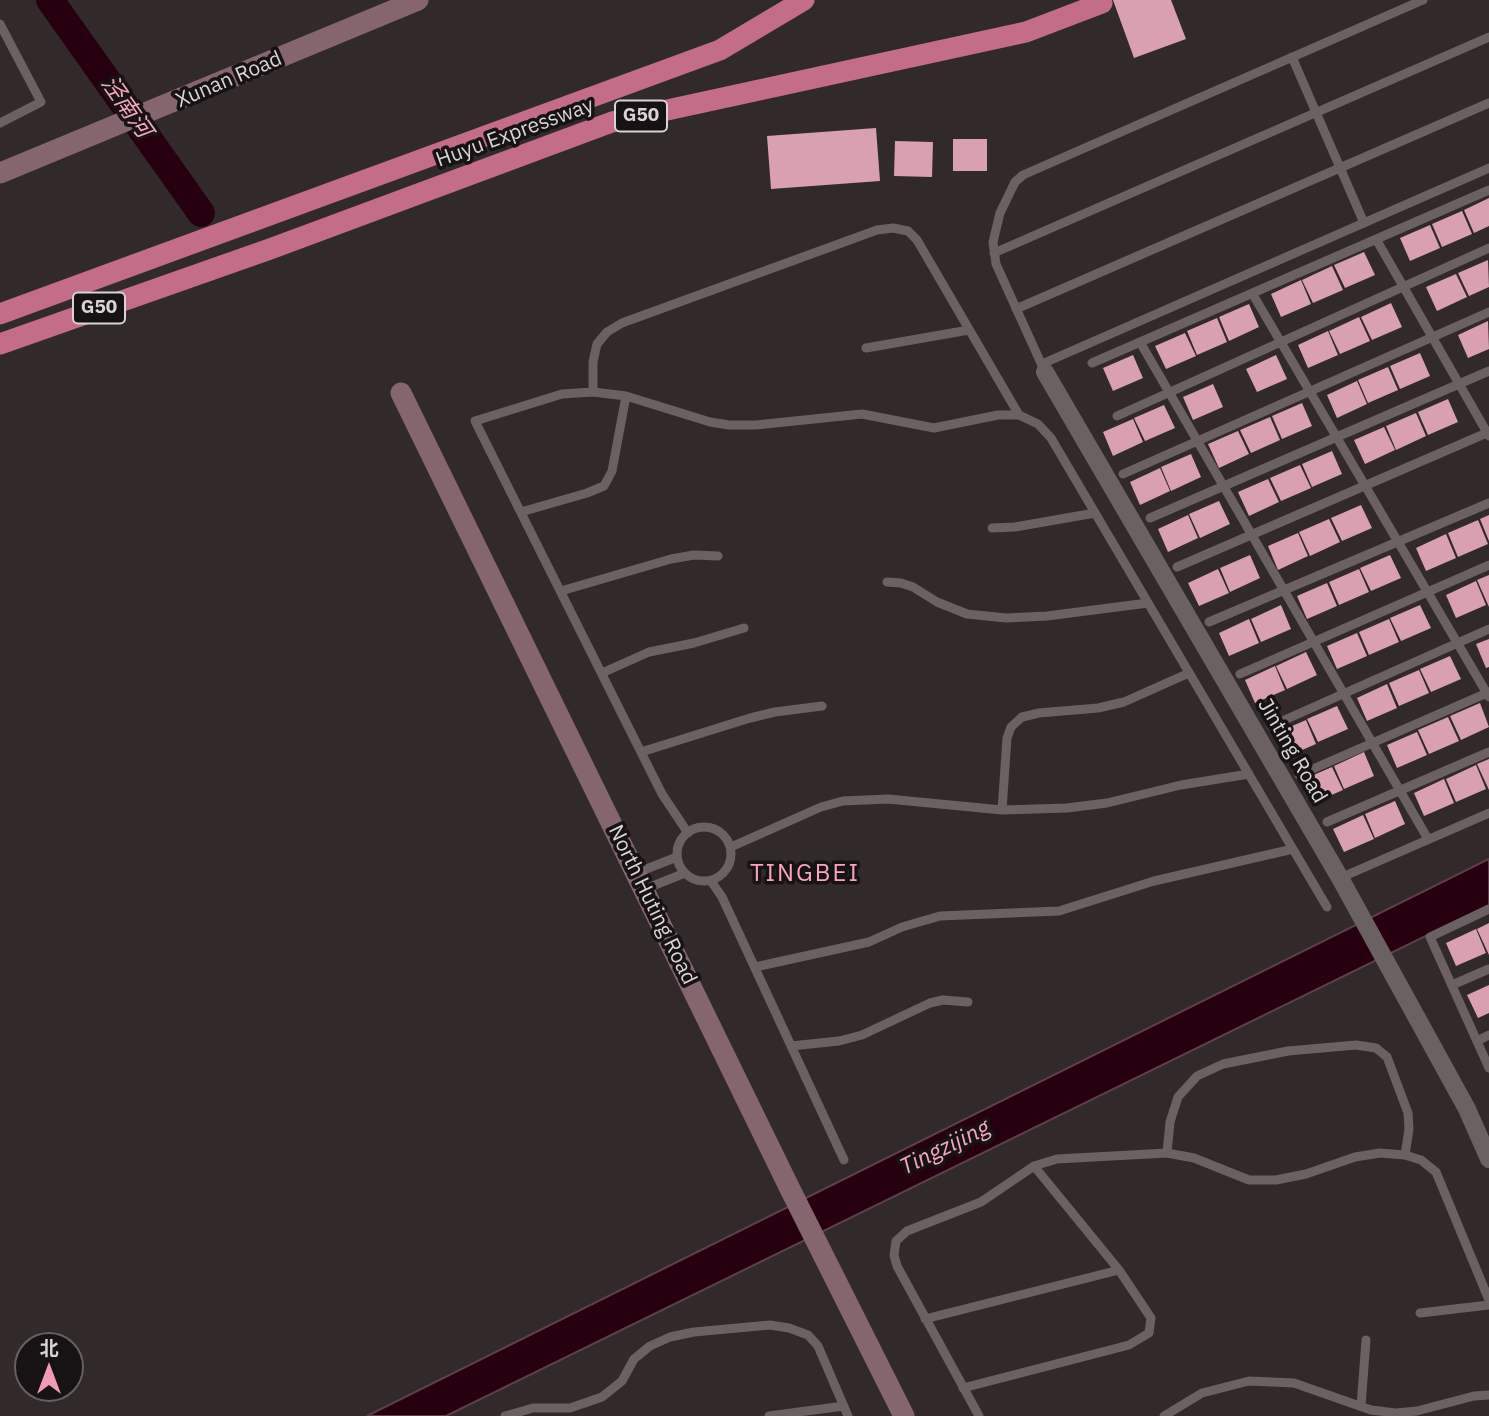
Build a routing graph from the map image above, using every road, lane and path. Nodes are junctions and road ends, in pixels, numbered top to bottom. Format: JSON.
{"nodes":[{"id":1,"x":418,"y":0,"type":"edge"},
{"id":2,"x":804,"y":0,"type":"edge"},
{"id":3,"x":1423,"y":0,"type":"edge"},
{"id":4,"x":1102,"y":3,"type":"dead end"},
{"id":5,"x":0,"y":24,"type":"edge"},
{"id":6,"x":1489,"y":37,"type":"edge"},
{"id":7,"x":1292,"y":57,"type":"junction"},
{"id":8,"x":1489,"y":103,"type":"edge"},
{"id":9,"x":1316,"y":113,"type":"junction"},
{"id":10,"x":0,"y":122,"type":"edge"},
{"id":11,"x":1340,"y":167,"type":"junction"},
{"id":12,"x":1489,"y":168,"type":"edge"},
{"id":13,"x":0,"y":173,"type":"edge"},
{"id":14,"x":1489,"y":190,"type":"edge"},
{"id":15,"x":1364,"y":223,"type":"junction"},
{"id":16,"x":1376,"y":239,"type":"junction"},
{"id":17,"x":1489,"y":248,"type":"edge"},
{"id":18,"x":994,"y":253,"type":"junction"},
{"id":19,"x":1403,"y":287,"type":"junction"},
{"id":20,"x":1252,"y":293,"type":"junction"},
{"id":21,"x":1016,"y":309,"type":"junction"},
{"id":22,"x":1489,"y":312,"type":"edge"},
{"id":23,"x":0,"y":314,"type":"edge"},
{"id":24,"x":969,"y":330,"type":"junction"},
{"id":25,"x":1432,"y":337,"type":"junction"},
{"id":26,"x":1140,"y":342,"type":"junction"},
{"id":27,"x":1281,"y":342,"type":"junction"},
{"id":28,"x":0,"y":346,"type":"edge"},
{"id":29,"x":866,"y":348,"type":"dead end"},
{"id":30,"x":1092,"y":363,"type":"dead end"},
{"id":31,"x":1044,"y":368,"type":"junction"},
{"id":32,"x":1489,"y":371,"type":"edge"},
{"id":33,"x":1459,"y":384,"type":"junction"},
{"id":34,"x":1310,"y":391,"type":"junction"},
{"id":35,"x":593,"y":392,"type":"junction"},
{"id":36,"x":401,"y":393,"type":"dead end"},
{"id":37,"x":1169,"y":393,"type":"junction"},
{"id":38,"x":626,"y":396,"type":"junction"},
{"id":39,"x":1018,"y":415,"type":"junction"},
{"id":40,"x":1117,"y":416,"type":"dead end"},
{"id":41,"x":1488,"y":433,"type":"edge"},
{"id":42,"x":1337,"y":437,"type":"junction"},
{"id":43,"x":1197,"y":441,"type":"junction"},
{"id":44,"x":1123,"y":474,"type":"dead end"},
{"id":45,"x":1223,"y":486,"type":"junction"},
{"id":46,"x":1365,"y":486,"type":"junction"},
{"id":47,"x":1489,"y":503,"type":"edge"},
{"id":48,"x":521,"y":512,"type":"junction"},
{"id":49,"x":1095,"y":513,"type":"junction"},
{"id":50,"x":1150,"y":517,"type":"dead end"},
{"id":51,"x":992,"y":528,"type":"dead end"},
{"id":52,"x":1251,"y":535,"type":"junction"},
{"id":53,"x":1398,"y":541,"type":"junction"},
{"id":54,"x":718,"y":556,"type":"dead end"},
{"id":55,"x":1489,"y":565,"type":"edge"},
{"id":56,"x":1177,"y":567,"type":"dead end"},
{"id":57,"x":887,"y":582,"type":"dead end"},
{"id":58,"x":1283,"y":590,"type":"junction"},
{"id":59,"x":561,"y":591,"type":"junction"},
{"id":60,"x":1428,"y":592,"type":"junction"},
{"id":61,"x":1148,"y":603,"type":"junction"},
{"id":62,"x":1209,"y":622,"type":"dead end"},
{"id":63,"x":744,"y":628,"type":"dead end"},
{"id":64,"x":1489,"y":629,"type":"edge"},
{"id":65,"x":1313,"y":642,"type":"junction"},
{"id":66,"x":1458,"y":643,"type":"junction"},
{"id":67,"x":602,"y":673,"type":"junction"},
{"id":68,"x":1189,"y":673,"type":"junction"},
{"id":69,"x":1240,"y":674,"type":"dead end"},
{"id":70,"x":1344,"y":694,"type":"junction"},
{"id":71,"x":1488,"y":694,"type":"edge"},
{"id":72,"x":822,"y":706,"type":"dead end"},
{"id":73,"x":1271,"y":726,"type":"dead end"},
{"id":74,"x":1372,"y":743,"type":"junction"},
{"id":75,"x":641,"y":752,"type":"junction"},
{"id":76,"x":1489,"y":752,"type":"edge"},
{"id":77,"x":1249,"y":774,"type":"junction"},
{"id":78,"x":1299,"y":775,"type":"dead end"},
{"id":79,"x":1400,"y":791,"type":"junction"},
{"id":80,"x":1002,"y":810,"type":"junction"},
{"id":81,"x":1489,"y":813,"type":"edge"},
{"id":82,"x":1327,"y":822,"type":"dead end"},
{"id":83,"x":688,"y":833,"type":"junction"},
{"id":84,"x":1428,"y":839,"type":"junction"},
{"id":85,"x":731,"y":847,"type":"junction"},
{"id":86,"x":1293,"y":849,"type":"junction"},
{"id":87,"x":677,"y":857,"type":"junction"},
{"id":88,"x":685,"y":873,"type":"junction"},
{"id":89,"x":1340,"y":878,"type":"junction"},
{"id":90,"x":641,"y":881,"type":"junction"},
{"id":91,"x":711,"y":881,"type":"junction"},
{"id":92,"x":1327,"y":907,"type":"dead end"},
{"id":93,"x":1489,"y":909,"type":"edge"},
{"id":94,"x":755,"y":967,"type":"junction"},
{"id":95,"x":1489,"y":969,"type":"edge"},
{"id":96,"x":1452,"y":985,"type":"junction"},
{"id":97,"x":968,"y":1002,"type":"dead end"},
{"id":98,"x":1489,"y":1035,"type":"edge"},
{"id":99,"x":1477,"y":1041,"type":"junction"},
{"id":100,"x":791,"y":1046,"type":"junction"},
{"id":101,"x":1489,"y":1068,"type":"edge"},
{"id":102,"x":1167,"y":1153,"type":"junction"},
{"id":103,"x":1405,"y":1155,"type":"junction"},
{"id":104,"x":1489,"y":1159,"type":"edge"},
{"id":105,"x":844,"y":1160,"type":"dead end"},
{"id":106,"x":1034,"y":1166,"type":"junction"},
{"id":107,"x":1119,"y":1270,"type":"junction"},
{"id":108,"x":1489,"y":1300,"type":"edge"},
{"id":109,"x":1489,"y":1305,"type":"edge"},
{"id":110,"x":1419,"y":1314,"type":"dead end"},
{"id":111,"x":925,"y":1319,"type":"junction"},
{"id":112,"x":1366,"y":1340,"type":"dead end"},
{"id":113,"x":963,"y":1388,"type":"junction"},
{"id":114,"x":1489,"y":1395,"type":"edge"},
{"id":115,"x":844,"y":1406,"type":"junction"},
{"id":116,"x":1362,"y":1406,"type":"junction"},
{"id":117,"x":505,"y":1416,"type":"edge"},
{"id":118,"x":769,"y":1416,"type":"edge"},
{"id":119,"x":848,"y":1416,"type":"edge"},
{"id":120,"x":904,"y":1416,"type":"edge"},
{"id":121,"x":979,"y":1416,"type":"edge"},
{"id":122,"x":1164,"y":1416,"type":"edge"}],
"edges":[{"from":1,"to":13,"type":"street","name":"Xunan Road"},
{"from":2,"to":23,"type":"highway","name":"Huyu Expressway","number":"G50"},
{"from":3,"to":7,"type":"lane"},
{"from":4,"to":28,"type":"highway","name":"Huyu Expressway","number":"G50"},
{"from":5,"to":10,"type":"lane"},
{"from":6,"to":9,"type":"lane"},
{"from":7,"to":9,"type":"lane"},
{"from":7,"to":18,"type":"lane"},
{"from":8,"to":11,"type":"lane"},
{"from":9,"to":11,"type":"lane"},
{"from":9,"to":18,"type":"lane"},
{"from":11,"to":15,"type":"lane"},
{"from":11,"to":21,"type":"lane"},
{"from":12,"to":15,"type":"lane"},
{"from":14,"to":16,"type":"lane"},
{"from":15,"to":31,"type":"lane"},
{"from":16,"to":19,"type":"lane"},
{"from":16,"to":20,"type":"lane"},
{"from":17,"to":19,"type":"lane"},
{"from":18,"to":21,"type":"lane"},
{"from":19,"to":25,"type":"lane"},
{"from":19,"to":27,"type":"lane"},
{"from":20,"to":26,"type":"lane"},
{"from":20,"to":27,"type":"lane"},
{"from":21,"to":31,"type":"lane"},
{"from":22,"to":25,"type":"lane"},
{"from":24,"to":29,"type":"lane"},
{"from":24,"to":35,"type":"lane"},
{"from":24,"to":39,"type":"lane"},
{"from":25,"to":33,"type":"lane"},
{"from":25,"to":34,"type":"lane"},
{"from":26,"to":30,"type":"lane"},
{"from":26,"to":37,"type":"lane"},
{"from":27,"to":34,"type":"lane"},
{"from":27,"to":37,"type":"lane"},
{"from":31,"to":89,"type":"street","name":"Jinting Road"},
{"from":32,"to":33,"type":"lane"},
{"from":33,"to":41,"type":"lane"},
{"from":33,"to":42,"type":"lane"},
{"from":34,"to":42,"type":"lane"},
{"from":34,"to":43,"type":"lane"},
{"from":35,"to":38,"type":"lane"},
{"from":35,"to":48,"type":"lane"},
{"from":36,"to":90,"type":"street","name":"North Huting Road"},
{"from":37,"to":40,"type":"lane"},
{"from":37,"to":43,"type":"lane"},
{"from":38,"to":39,"type":"lane"},
{"from":38,"to":48,"type":"lane"},
{"from":39,"to":49,"type":"lane"},
{"from":41,"to":46,"type":"lane"},
{"from":42,"to":45,"type":"lane"},
{"from":42,"to":46,"type":"lane"},
{"from":43,"to":44,"type":"lane"},
{"from":43,"to":45,"type":"lane"},
{"from":45,"to":50,"type":"lane"},
{"from":45,"to":52,"type":"lane"},
{"from":46,"to":52,"type":"lane"},
{"from":46,"to":53,"type":"lane"},
{"from":47,"to":53,"type":"lane"},
{"from":48,"to":59,"type":"lane"},
{"from":49,"to":51,"type":"lane"},
{"from":49,"to":61,"type":"lane"},
{"from":52,"to":56,"type":"lane"},
{"from":52,"to":58,"type":"lane"},
{"from":53,"to":58,"type":"lane"},
{"from":53,"to":60,"type":"lane"},
{"from":54,"to":59,"type":"lane"},
{"from":55,"to":60,"type":"lane"},
{"from":57,"to":61,"type":"lane"},
{"from":58,"to":62,"type":"lane"},
{"from":58,"to":65,"type":"lane"},
{"from":59,"to":67,"type":"lane"},
{"from":60,"to":65,"type":"lane"},
{"from":60,"to":66,"type":"lane"},
{"from":61,"to":68,"type":"lane"},
{"from":63,"to":67,"type":"lane"},
{"from":64,"to":66,"type":"lane"},
{"from":65,"to":69,"type":"lane"},
{"from":65,"to":70,"type":"lane"},
{"from":66,"to":70,"type":"lane"},
{"from":66,"to":71,"type":"lane"},
{"from":67,"to":75,"type":"lane"},
{"from":68,"to":77,"type":"lane"},
{"from":68,"to":80,"type":"lane"},
{"from":70,"to":73,"type":"lane"},
{"from":70,"to":74,"type":"lane"},
{"from":71,"to":74,"type":"lane"},
{"from":72,"to":75,"type":"lane"},
{"from":74,"to":78,"type":"lane"},
{"from":74,"to":79,"type":"lane"},
{"from":75,"to":83,"type":"lane"},
{"from":76,"to":79,"type":"lane"},
{"from":77,"to":80,"type":"lane"},
{"from":77,"to":86,"type":"lane"},
{"from":79,"to":82,"type":"lane"},
{"from":79,"to":84,"type":"lane"},
{"from":80,"to":85,"type":"lane"},
{"from":81,"to":84,"type":"lane"},
{"from":83,"to":85,"type":"lane"},
{"from":83,"to":87,"type":"lane"},
{"from":84,"to":89,"type":"lane"},
{"from":85,"to":91,"type":"lane"},
{"from":86,"to":92,"type":"lane"},
{"from":86,"to":94,"type":"lane"},
{"from":87,"to":88,"type":"lane"},
{"from":87,"to":90,"type":"lane"},
{"from":88,"to":90,"type":"lane"},
{"from":88,"to":91,"type":"lane"},
{"from":89,"to":104,"type":"street","name":"Jinting Road"},
{"from":90,"to":120,"type":"street","name":"North Huting Road"},
{"from":91,"to":94,"type":"lane"},
{"from":93,"to":96,"type":"lane"},
{"from":94,"to":100,"type":"lane"},
{"from":95,"to":96,"type":"lane"},
{"from":96,"to":99,"type":"lane"},
{"from":97,"to":100,"type":"lane"},
{"from":98,"to":99,"type":"lane"},
{"from":99,"to":101,"type":"lane"},
{"from":100,"to":105,"type":"lane"},
{"from":102,"to":103,"type":"lane"},
{"from":102,"to":103,"type":"lane"},
{"from":102,"to":106,"type":"lane"},
{"from":103,"to":108,"type":"lane"},
{"from":106,"to":107,"type":"lane"},
{"from":106,"to":111,"type":"lane"},
{"from":107,"to":111,"type":"lane"},
{"from":107,"to":113,"type":"lane"},
{"from":109,"to":110,"type":"lane"},
{"from":111,"to":113,"type":"lane"},
{"from":112,"to":116,"type":"lane"},
{"from":113,"to":121,"type":"lane"},
{"from":114,"to":116,"type":"lane"},
{"from":115,"to":117,"type":"lane"},
{"from":115,"to":118,"type":"lane"},
{"from":115,"to":119,"type":"lane"},
{"from":116,"to":122,"type":"lane"}]}
